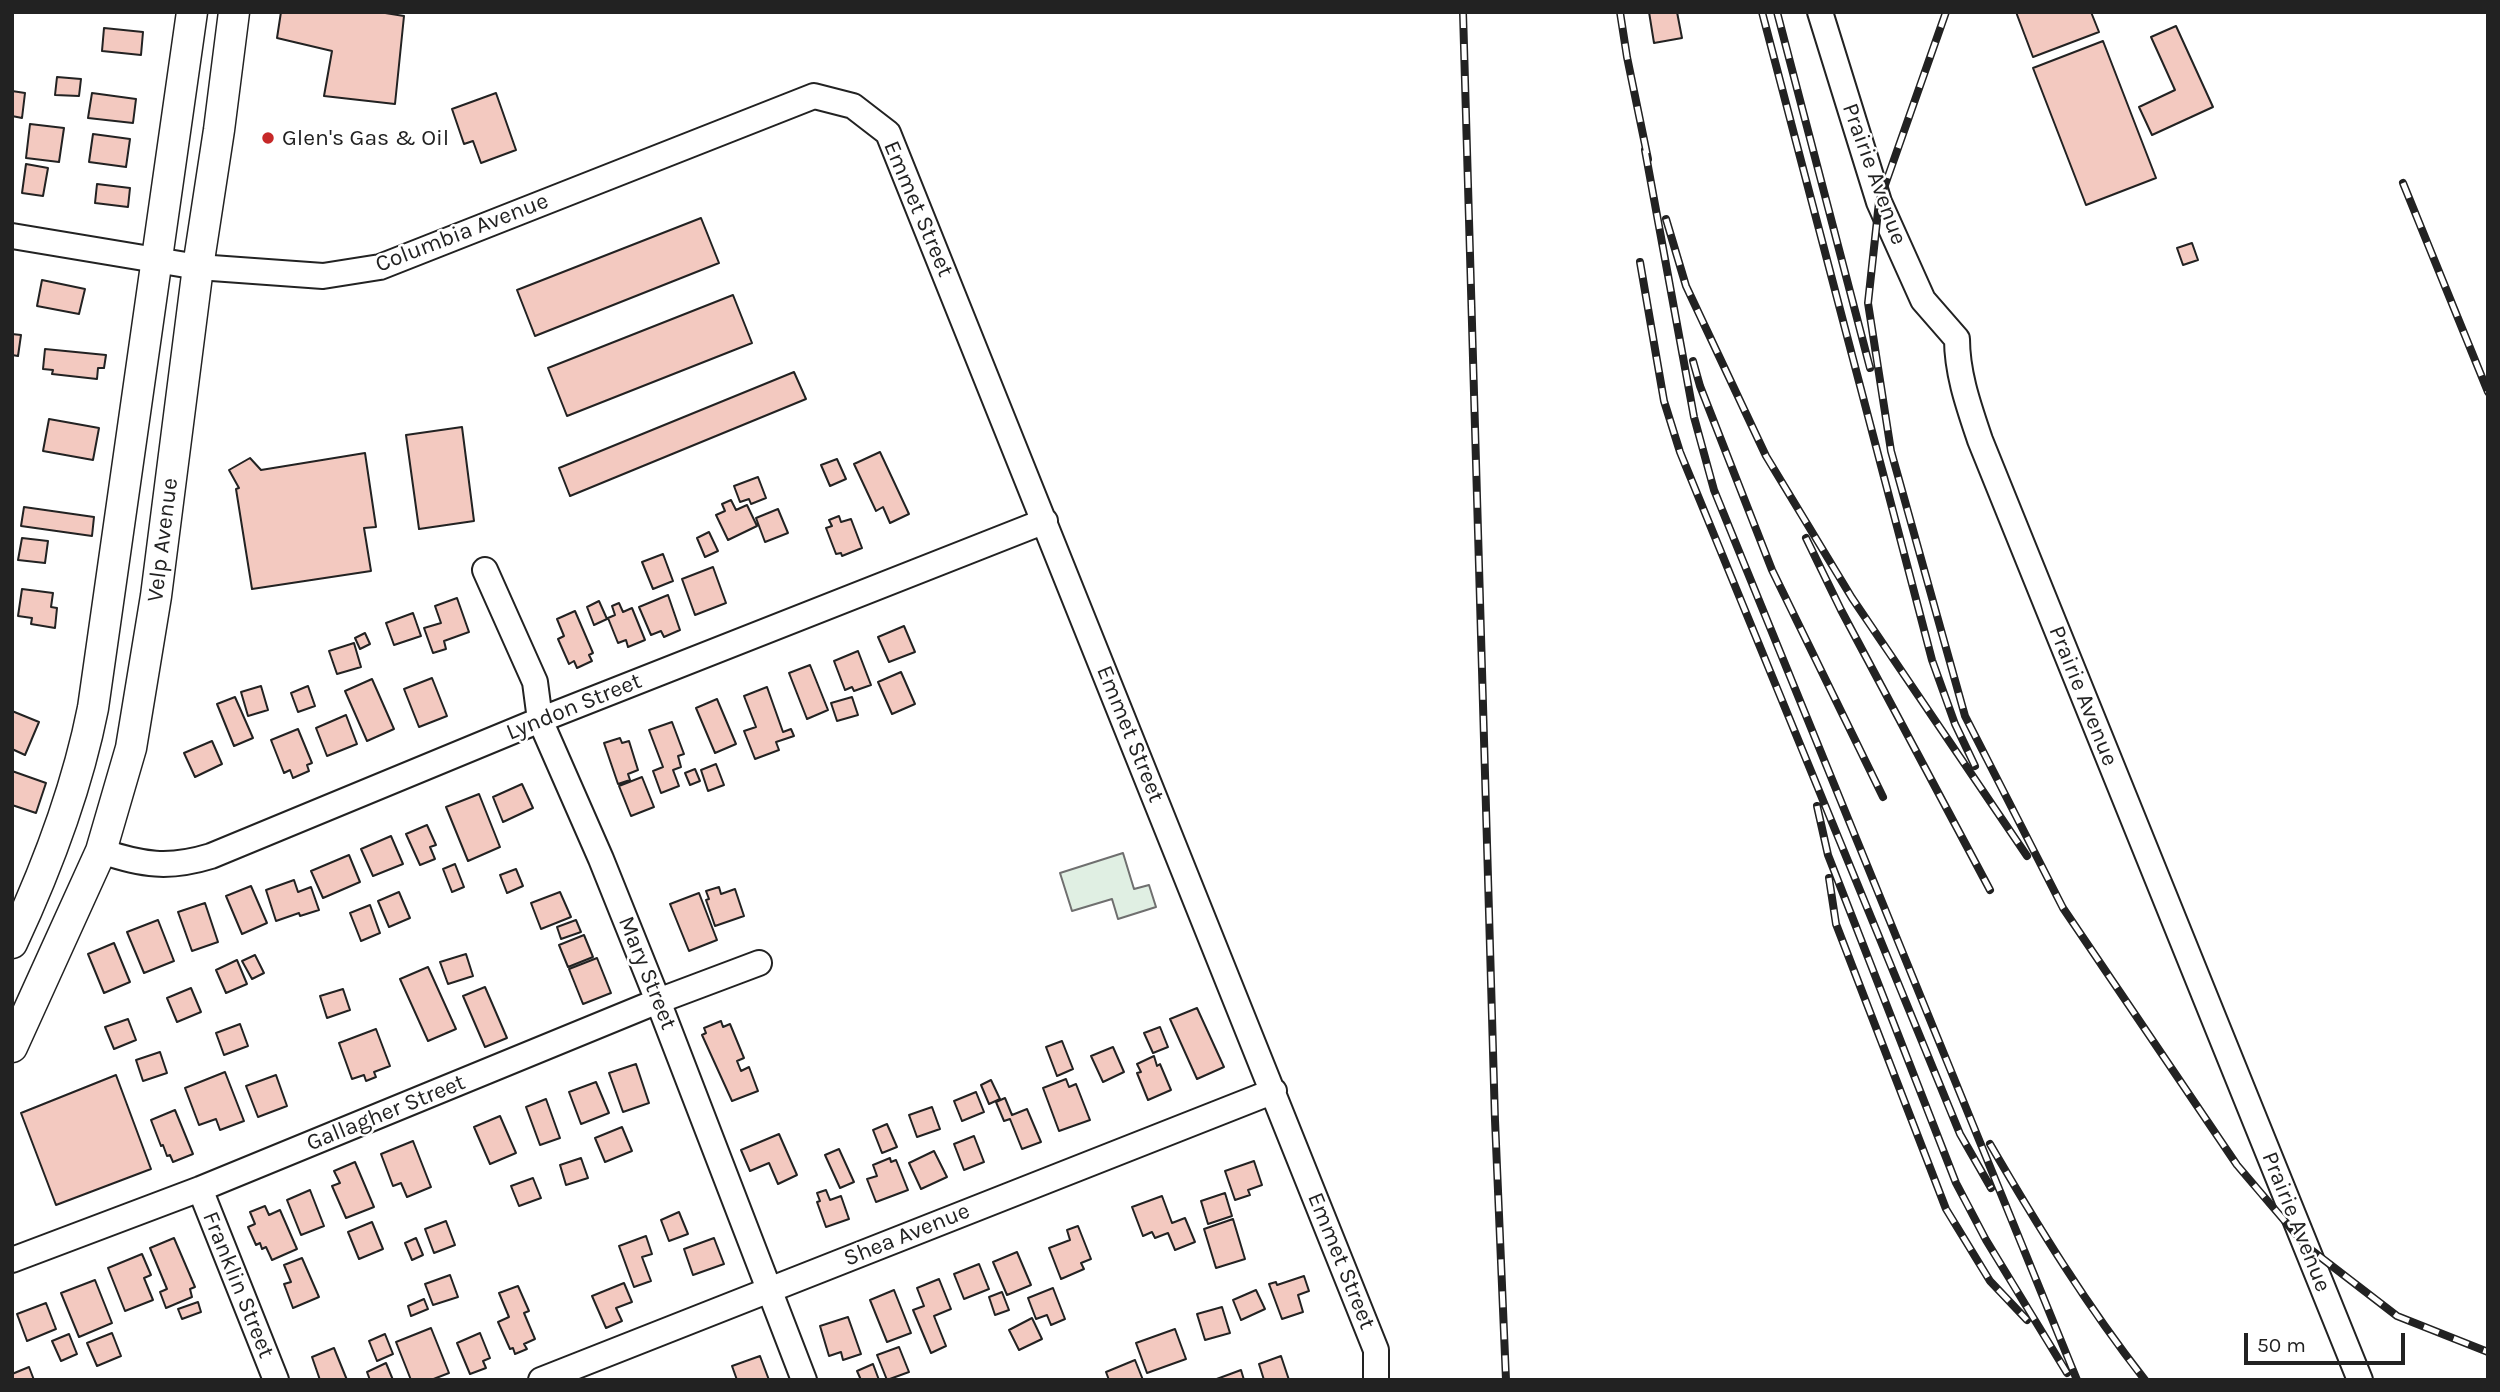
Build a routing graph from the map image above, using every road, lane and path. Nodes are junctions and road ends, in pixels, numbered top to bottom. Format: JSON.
{"nodes":[{"id":1,"x":192,"y":12,"type":"edge"},
{"id":2,"x":1820,"y":12,"type":"edge"},
{"id":3,"x":235,"y":16,"type":"edge"},
{"id":4,"x":853,"y":106,"type":"joint"},
{"id":5,"x":12,"y":236,"type":"edge"},
{"id":6,"x":156,"y":260,"type":"junction"},
{"id":7,"x":198,"y":267,"type":"junction"},
{"id":8,"x":1045,"y":521,"type":"junction"},
{"id":9,"x":485,"y":570,"type":"dead end"},
{"id":10,"x":540,"y":720,"type":"junction"},
{"id":11,"x":101,"y":850,"type":"junction"},
{"id":12,"x":12,"y":943,"type":"edge"},
{"id":13,"x":759,"y":963,"type":"dead end"},
{"id":14,"x":658,"y":1001,"type":"junction"},
{"id":15,"x":12,"y":1047,"type":"edge"},
{"id":16,"x":1274,"y":1091,"type":"junction"},
{"id":17,"x":200,"y":1189,"type":"junction"},
{"id":18,"x":12,"y":1261,"type":"edge"},
{"id":19,"x":768,"y":1290,"type":"junction"},
{"id":20,"x":276,"y":1380,"type":"edge"},
{"id":21,"x":541,"y":1380,"type":"edge"},
{"id":22,"x":804,"y":1380,"type":"edge"},
{"id":23,"x":1376,"y":1380,"type":"edge"},
{"id":24,"x":2360,"y":1380,"type":"edge"}],
"edges":[{"from":1,"to":6,"type":"main road","name":"Velp Avenue"},
{"from":2,"to":24,"type":"street","name":"Prairie Avenue"},
{"from":3,"to":7,"type":"main road","name":"Velp Avenue"},
{"from":4,"to":7,"type":"street","name":"Columbia Avenue"},
{"from":4,"to":8,"type":"street","name":"Emmet Street"},
{"from":5,"to":6,"type":"street","name":"Columbia Avenue"},
{"from":6,"to":7,"type":"street","name":"Columbia Avenue"},
{"from":6,"to":12,"type":"main road","name":"Velp Avenue"},
{"from":7,"to":11,"type":"main road","name":"Velp Avenue"},
{"from":8,"to":10,"type":"street","name":"Lyndon Street"},
{"from":8,"to":16,"type":"street","name":"Emmet Street"},
{"from":9,"to":10,"type":"street","name":"Mary Street"},
{"from":10,"to":11,"type":"street","name":"Lyndon Street"},
{"from":10,"to":14,"type":"street","name":"Mary Street"},
{"from":11,"to":15,"type":"main road","name":"Velp Avenue"},
{"from":13,"to":14,"type":"street","name":"Gallagher Street"},
{"from":14,"to":17,"type":"street","name":"Gallagher Street"},
{"from":14,"to":19,"type":"street","name":"Mary Street"},
{"from":16,"to":19,"type":"street","name":"Shea Avenue"},
{"from":16,"to":23,"type":"street","name":"Emmet Street"},
{"from":17,"to":18,"type":"street","name":"Gallagher Street"},
{"from":17,"to":20,"type":"street","name":"Franklin Street"},
{"from":19,"to":21,"type":"street","name":"Shea Avenue"},
{"from":19,"to":22,"type":"street","name":"Mary Street"}]}
